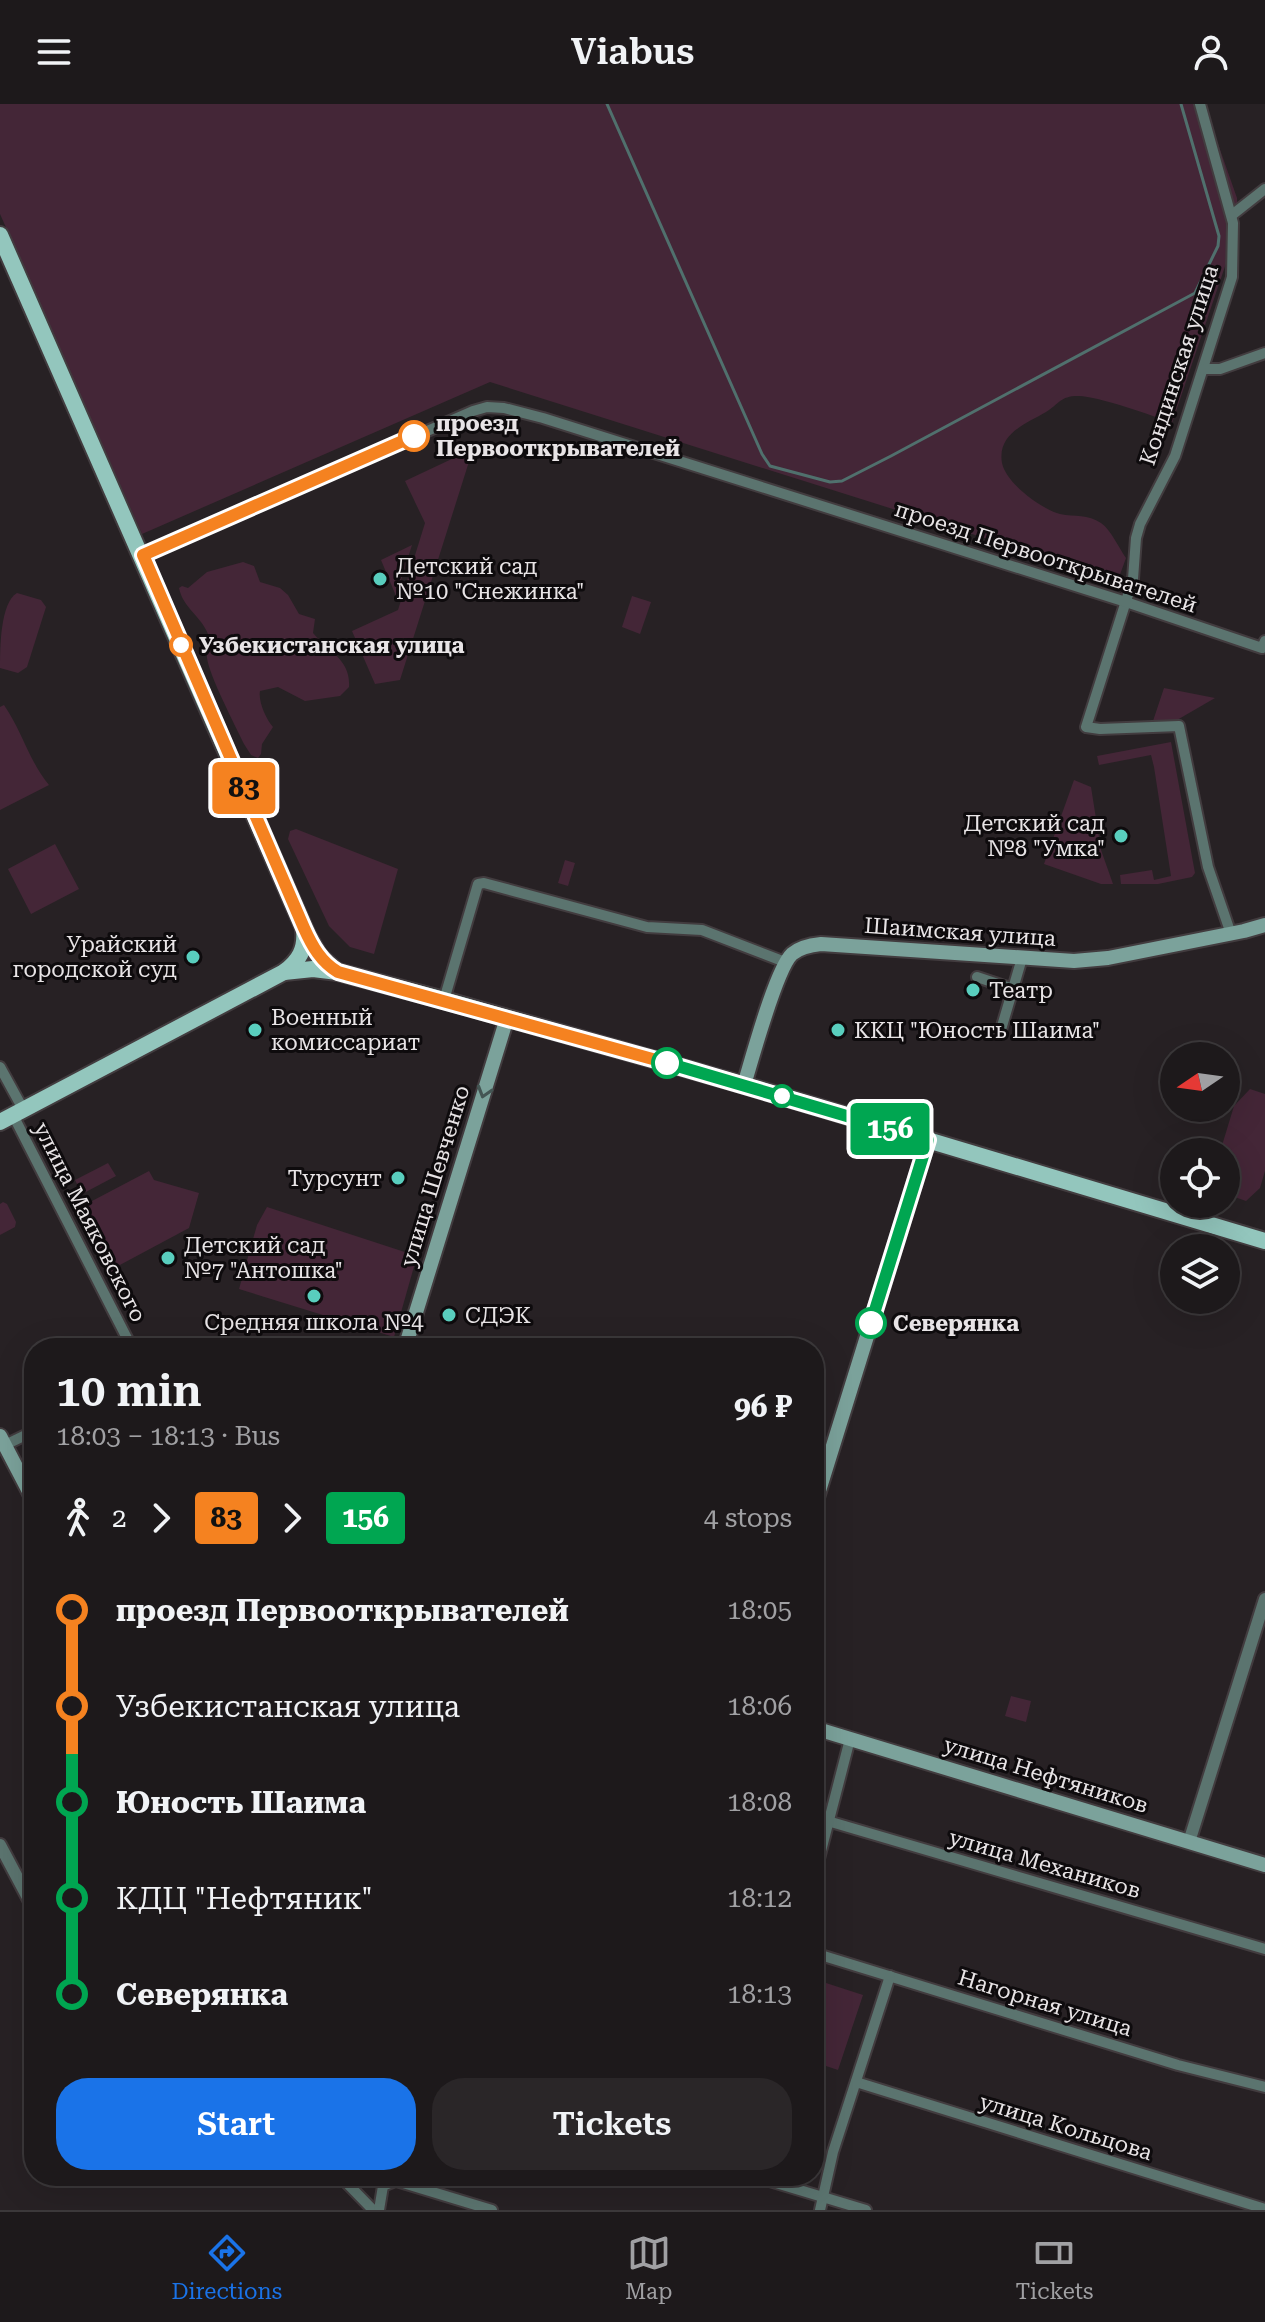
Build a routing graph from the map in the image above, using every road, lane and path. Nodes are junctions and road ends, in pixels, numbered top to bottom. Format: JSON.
{"nodes":[{"id":1,"x":1200,"y":104,"type":"edge"},
{"id":2,"x":1265,"y":189,"type":"edge"},
{"id":3,"x":1232,"y":215,"type":"junction"},
{"id":4,"x":0,"y":235,"type":"edge"},
{"id":5,"x":1265,"y":353,"type":"edge"},
{"id":6,"x":1204,"y":369,"type":"junction"},
{"id":7,"x":143,"y":555,"type":"junction"},
{"id":8,"x":1126,"y":602,"type":"junction"},
{"id":9,"x":1264,"y":644,"type":"edge"},
{"id":10,"x":1265,"y":925,"type":"edge"},
{"id":11,"x":304,"y":928,"type":"junction"},
{"id":12,"x":1231,"y":934,"type":"junction"},
{"id":13,"x":1022,"y":958,"type":"junction"},
{"id":14,"x":785,"y":962,"type":"junction"},
{"id":15,"x":284,"y":972,"type":"junction"},
{"id":16,"x":338,"y":972,"type":"junction"},
{"id":17,"x":977,"y":977,"type":"dead end"},
{"id":18,"x":1013,"y":989,"type":"junction"},
{"id":19,"x":444,"y":1000,"type":"junction"},
{"id":20,"x":507,"y":1018,"type":"junction"},
{"id":21,"x":1000,"y":1033,"type":"dead end"},
{"id":22,"x":0,"y":1067,"type":"edge"},
{"id":23,"x":744,"y":1085,"type":"junction"},
{"id":24,"x":12,"y":1115,"type":"edge"},
{"id":25,"x":928,"y":1140,"type":"junction"},
{"id":26,"x":1265,"y":1241,"type":"edge"},
{"id":27,"x":127,"y":1338,"type":"edge"},
{"id":28,"x":408,"y":1338,"type":"edge"},
{"id":29,"x":24,"y":1435,"type":"edge"},
{"id":30,"x":2,"y":1443,"type":"edge"},
{"id":31,"x":824,"y":1475,"type":"edge"},
{"id":32,"x":24,"y":1483,"type":"edge"},
{"id":33,"x":1265,"y":1599,"type":"edge"},
{"id":34,"x":824,"y":1731,"type":"edge"},
{"id":35,"x":850,"y":1739,"type":"junction"},
{"id":36,"x":824,"y":1820,"type":"edge"},
{"id":37,"x":828,"y":1821,"type":"junction"},
{"id":38,"x":824,"y":1837,"type":"edge"},
{"id":39,"x":1189,"y":1842,"type":"junction"},
{"id":40,"x":0,"y":1845,"type":"edge"},
{"id":41,"x":1265,"y":1865,"type":"edge"},
{"id":42,"x":24,"y":1890,"type":"edge"},
{"id":43,"x":1265,"y":1949,"type":"edge"},
{"id":44,"x":824,"y":1956,"type":"edge"},
{"id":45,"x":890,"y":1976,"type":"junction"},
{"id":46,"x":856,"y":2082,"type":"junction"},
{"id":47,"x":1265,"y":2087,"type":"edge"},
{"id":48,"x":350,"y":2186,"type":"edge"},
{"id":49,"x":383,"y":2186,"type":"edge"},
{"id":50,"x":413,"y":2186,"type":"edge"},
{"id":51,"x":786,"y":2186,"type":"edge"},
{"id":52,"x":823,"y":2197,"type":"junction"},
{"id":53,"x":1265,"y":2209,"type":"edge"},
{"id":54,"x":373,"y":2210,"type":"edge"},
{"id":55,"x":379,"y":2210,"type":"edge"},
{"id":56,"x":492,"y":2210,"type":"edge"},
{"id":57,"x":820,"y":2210,"type":"edge"},
{"id":58,"x":866,"y":2210,"type":"edge"}],
"edges":[{"from":1,"to":3,"type":"street","name":"Кондинская улица"},
{"from":2,"to":3,"type":"street"},
{"from":3,"to":6,"type":"street","name":"Кондинская улица"},
{"from":4,"to":7,"type":"main road"},
{"from":5,"to":6,"type":"street"},
{"from":6,"to":8,"type":"street","name":"Кондинская улица"},
{"from":7,"to":8,"type":"street","name":"проезд Первооткрывателей"},
{"from":7,"to":11,"type":"main road"},
{"from":8,"to":9,"type":"street","name":"проезд Первооткрывателей"},
{"from":8,"to":12,"type":"street","name":"Кондинская улица"},
{"from":10,"to":12,"type":"main road","name":"Шаимская улица"},
{"from":11,"to":15,"type":"main road"},
{"from":11,"to":16,"type":"main road"},
{"from":12,"to":13,"type":"main road","name":"Шаимская улица"},
{"from":13,"to":14,"type":"main road","name":"Шаимская улица"},
{"from":13,"to":18,"type":"street"},
{"from":14,"to":19,"type":"street"},
{"from":14,"to":23,"type":"main road"},
{"from":15,"to":16,"type":"main road"},
{"from":15,"to":24,"type":"main road"},
{"from":16,"to":19,"type":"main road"},
{"from":17,"to":18,"type":"street"},
{"from":18,"to":21,"type":"street"},
{"from":19,"to":20,"type":"main road"},
{"from":20,"to":23,"type":"main road"},
{"from":20,"to":28,"type":"main road","name":"улица Шевченко","one_way":true},
{"from":22,"to":24,"type":"street","name":"улица Маяковского"},
{"from":23,"to":25,"type":"main road"},
{"from":24,"to":27,"type":"street","name":"улица Маяковского"},
{"from":25,"to":26,"type":"main road"},
{"from":25,"to":31,"type":"main road"},
{"from":29,"to":30,"type":"street"},
{"from":30,"to":32,"type":"main road"},
{"from":33,"to":39,"type":"street"},
{"from":34,"to":35,"type":"main road","name":"улица Нефтяников"},
{"from":35,"to":37,"type":"street"},
{"from":35,"to":39,"type":"main road","name":"улица Нефтяников"},
{"from":36,"to":37,"type":"street","name":"улица Механиков"},
{"from":37,"to":38,"type":"street"},
{"from":37,"to":43,"type":"street","name":"улица Механиков"},
{"from":39,"to":41,"type":"main road","name":"улица Нефтяников"},
{"from":40,"to":42,"type":"street"},
{"from":44,"to":45,"type":"street","name":"Нагорная улица"},
{"from":45,"to":46,"type":"street"},
{"from":45,"to":47,"type":"street","name":"Нагорная улица"},
{"from":46,"to":52,"type":"street"},
{"from":46,"to":53,"type":"street","name":"улица Кольцова"},
{"from":48,"to":54,"type":"street"},
{"from":49,"to":55,"type":"street"},
{"from":50,"to":56,"type":"street"},
{"from":51,"to":52,"type":"street"},
{"from":52,"to":57,"type":"street"},
{"from":52,"to":58,"type":"street"}]}
